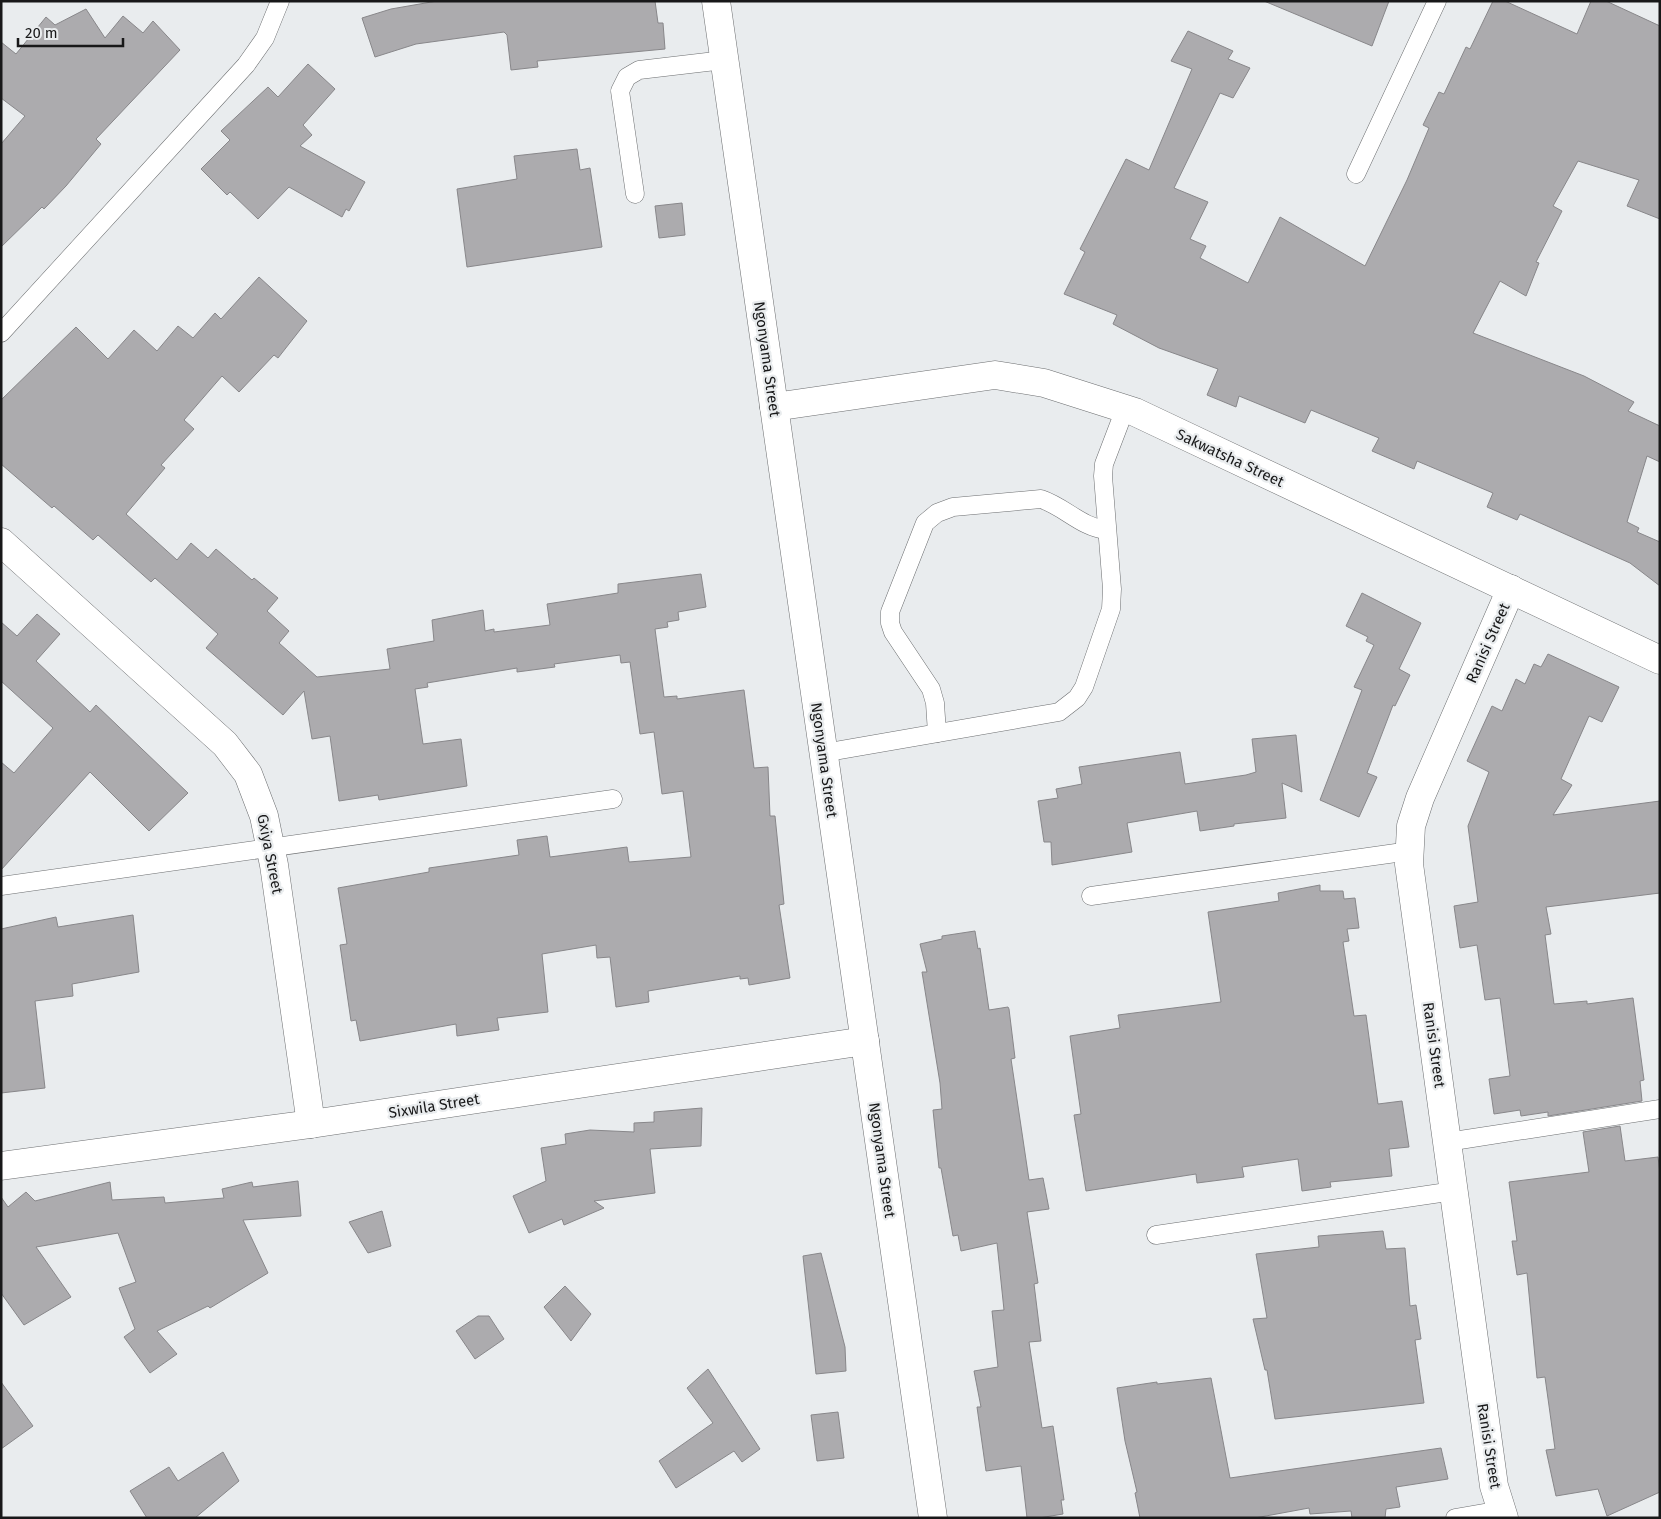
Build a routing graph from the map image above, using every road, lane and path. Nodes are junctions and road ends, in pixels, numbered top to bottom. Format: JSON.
{"nodes":[{"id":1,"x":280,"y":1,"type":"edge"},
{"id":2,"x":716,"y":1,"type":"edge"},
{"id":3,"x":1437,"y":1,"type":"edge"},
{"id":4,"x":724,"y":60,"type":"junction"},
{"id":5,"x":1356,"y":174,"type":"dead end"},
{"id":6,"x":635,"y":194,"type":"dead end"},
{"id":7,"x":1,"y":333,"type":"edge"},
{"id":8,"x":774,"y":407,"type":"junction"},
{"id":9,"x":1125,"y":409,"type":"junction"},
{"id":10,"x":1106,"y":530,"type":"junction"},
{"id":11,"x":1,"y":542,"type":"edge"},
{"id":12,"x":1512,"y":590,"type":"junction"},
{"id":13,"x":1660,"y":660,"type":"edge"},
{"id":14,"x":936,"y":733,"type":"junction"},
{"id":15,"x":823,"y":753,"type":"junction"},
{"id":16,"x":612,"y":799,"type":"dead end"},
{"id":17,"x":270,"y":848,"type":"junction"},
{"id":18,"x":1410,"y":851,"type":"junction"},
{"id":19,"x":1,"y":886,"type":"edge"},
{"id":20,"x":1091,"y":896,"type":"dead end"},
{"id":21,"x":865,"y":1040,"type":"junction"},
{"id":22,"x":1660,"y":1110,"type":"edge"},
{"id":23,"x":311,"y":1124,"type":"junction"},
{"id":24,"x":1447,"y":1142,"type":"junction"},
{"id":25,"x":1,"y":1166,"type":"edge"},
{"id":26,"x":1454,"y":1191,"type":"junction"},
{"id":27,"x":1156,"y":1235,"type":"dead end"},
{"id":28,"x":1503,"y":1514,"type":"edge"},
{"id":29,"x":933,"y":1518,"type":"edge"},
{"id":30,"x":1455,"y":1518,"type":"edge"}],
"edges":[{"from":1,"to":7,"type":"lane"},
{"from":2,"to":4,"type":"street","name":"Ngonyama Street"},
{"from":3,"to":5,"type":"lane"},
{"from":4,"to":6,"type":"lane"},
{"from":4,"to":8,"type":"street","name":"Ngonyama Street"},
{"from":8,"to":9,"type":"street","name":"Sakwatsha Street"},
{"from":8,"to":15,"type":"street","name":"Ngonyama Street"},
{"from":9,"to":10,"type":"lane"},
{"from":9,"to":12,"type":"street","name":"Sakwatsha Street"},
{"from":10,"to":14,"type":"lane"},
{"from":10,"to":14,"type":"lane"},
{"from":11,"to":17,"type":"street","name":"Gxiya Street"},
{"from":12,"to":13,"type":"street","name":"Sakwatsha Street"},
{"from":12,"to":18,"type":"street","name":"Ranisi Street"},
{"from":14,"to":15,"type":"lane"},
{"from":15,"to":21,"type":"street","name":"Ngonyama Street"},
{"from":16,"to":17,"type":"lane"},
{"from":17,"to":19,"type":"lane"},
{"from":17,"to":23,"type":"street","name":"Gxiya Street"},
{"from":18,"to":20,"type":"lane"},
{"from":18,"to":24,"type":"street","name":"Ranisi Street"},
{"from":21,"to":23,"type":"street","name":"Sixwila Street"},
{"from":21,"to":29,"type":"street","name":"Ngonyama Street"},
{"from":22,"to":24,"type":"lane"},
{"from":23,"to":25,"type":"street","name":"Sixwila Street"},
{"from":24,"to":26,"type":"street","name":"Ranisi Street"},
{"from":26,"to":27,"type":"lane"},
{"from":26,"to":28,"type":"street","name":"Ranisi Street"},
{"from":28,"to":30,"type":"lane"}]}
